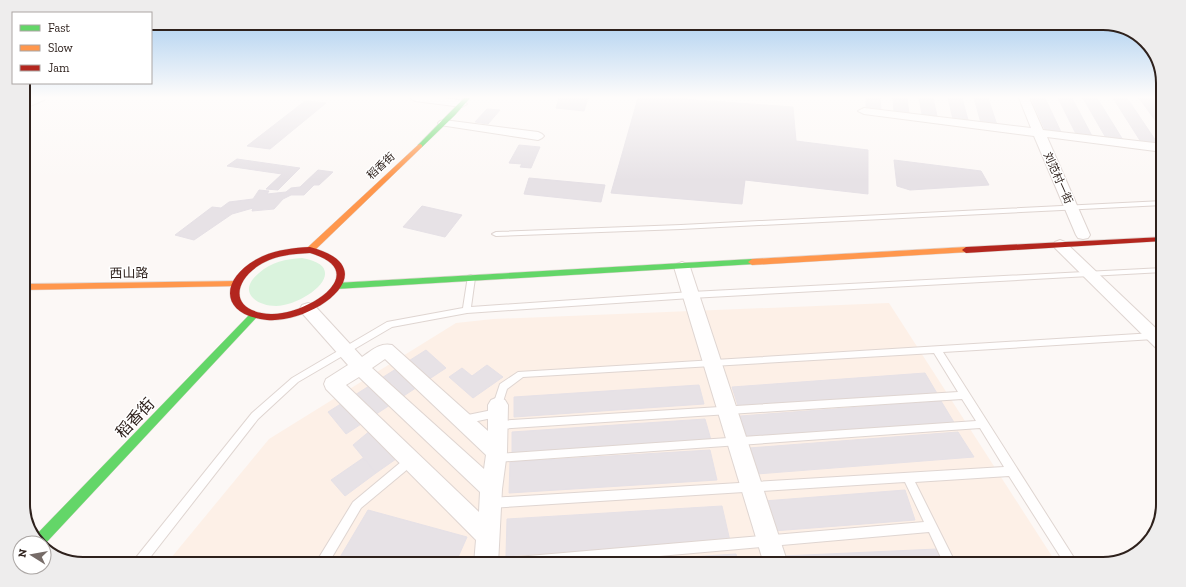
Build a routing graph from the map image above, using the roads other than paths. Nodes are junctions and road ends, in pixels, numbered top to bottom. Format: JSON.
{"nodes":[{"id":1,"x":441,"y":125,"type":"edge"},
{"id":2,"x":461,"y":125,"type":"edge"},
{"id":3,"x":983,"y":125,"type":"edge"},
{"id":4,"x":1035,"y":125,"type":"edge"},
{"id":5,"x":1038,"y":132,"type":"junction"},
{"id":6,"x":538,"y":136,"type":"dead end"},
{"id":7,"x":1156,"y":147,"type":"edge"},
{"id":8,"x":1156,"y":203,"type":"edge"},
{"id":9,"x":1071,"y":208,"type":"junction"},
{"id":10,"x":1156,"y":230,"type":"edge"},
{"id":11,"x":496,"y":234,"type":"dead end"},
{"id":12,"x":1083,"y":235,"type":"junction"},
{"id":13,"x":1156,"y":239,"type":"edge"},
{"id":14,"x":1060,"y":245,"type":"junction"},
{"id":15,"x":310,"y":250,"type":"junction"},
{"id":16,"x":682,"y":267,"type":"junction"},
{"id":17,"x":480,"y":268,"type":"dead end"},
{"id":18,"x":1156,"y":270,"type":"edge"},
{"id":19,"x":1090,"y":274,"type":"junction"},
{"id":20,"x":471,"y":278,"type":"junction"},
{"id":21,"x":236,"y":284,"type":"junction"},
{"id":22,"x":336,"y":286,"type":"junction"},
{"id":23,"x":30,"y":287,"type":"edge"},
{"id":24,"x":691,"y":295,"type":"junction"},
{"id":25,"x":308,"y":309,"type":"junction"},
{"id":26,"x":467,"y":310,"type":"junction"},
{"id":27,"x":254,"y":315,"type":"junction"},
{"id":28,"x":1156,"y":338,"type":"edge"},
{"id":29,"x":1156,"y":340,"type":"edge"},
{"id":30,"x":344,"y":350,"type":"junction"},
{"id":31,"x":937,"y":350,"type":"junction"},
{"id":32,"x":712,"y":362,"type":"junction"},
{"id":33,"x":360,"y":367,"type":"junction"},
{"id":34,"x":965,"y":395,"type":"junction"},
{"id":35,"x":727,"y":410,"type":"junction"},
{"id":36,"x":497,"y":414,"type":"junction"},
{"id":37,"x":462,"y":420,"type":"junction"},
{"id":38,"x":984,"y":424,"type":"junction"},
{"id":39,"x":737,"y":441,"type":"junction"},
{"id":40,"x":497,"y":455,"type":"junction"},
{"id":41,"x":411,"y":460,"type":"junction"},
{"id":42,"x":1012,"y":471,"type":"junction"},
{"id":43,"x":908,"y":478,"type":"junction"},
{"id":44,"x":752,"y":487,"type":"junction"},
{"id":45,"x":490,"y":496,"type":"junction"},
{"id":46,"x":931,"y":527,"type":"junction"},
{"id":47,"x":45,"y":535,"type":"edge"},
{"id":48,"x":487,"y":535,"type":"junction"},
{"id":49,"x":769,"y":542,"type":"junction"},
{"id":50,"x":144,"y":557,"type":"edge"},
{"id":51,"x":325,"y":557,"type":"edge"},
{"id":52,"x":486,"y":557,"type":"edge"},
{"id":53,"x":588,"y":557,"type":"edge"},
{"id":54,"x":774,"y":557,"type":"edge"},
{"id":55,"x":946,"y":557,"type":"edge"},
{"id":56,"x":1067,"y":557,"type":"edge"}],
"edges":[{"from":1,"to":15,"type":"main road","name":"稻香街"},
{"from":2,"to":6,"type":"street"},
{"from":3,"to":5,"type":"street"},
{"from":4,"to":5,"type":"street","name":"刘范村一街"},
{"from":5,"to":7,"type":"street"},
{"from":5,"to":9,"type":"street","name":"刘范村一街"},
{"from":8,"to":9,"type":"lane"},
{"from":9,"to":11,"type":"lane"},
{"from":9,"to":12,"type":"street","name":"刘范村一街"},
{"from":10,"to":12,"type":"main road"},
{"from":12,"to":17,"type":"main road"},
{"from":13,"to":14,"type":"main road"},
{"from":14,"to":16,"type":"main road"},
{"from":14,"to":19,"type":"street"},
{"from":15,"to":21,"type":"main road"},
{"from":15,"to":22,"type":"main road"},
{"from":16,"to":20,"type":"main road"},
{"from":16,"to":24,"type":"street"},
{"from":18,"to":19,"type":"lane"},
{"from":19,"to":24,"type":"lane"},
{"from":19,"to":28,"type":"street"},
{"from":20,"to":22,"type":"main road"},
{"from":20,"to":26,"type":"lane"},
{"from":21,"to":23,"type":"main road","name":"西山路"},
{"from":21,"to":27,"type":"main road"},
{"from":22,"to":25,"type":"main road"},
{"from":24,"to":26,"type":"lane"},
{"from":24,"to":32,"type":"street"},
{"from":25,"to":27,"type":"main road"},
{"from":25,"to":30,"type":"street"},
{"from":26,"to":30,"type":"lane"},
{"from":27,"to":47,"type":"main road","name":"稻香街"},
{"from":29,"to":31,"type":"lane"},
{"from":30,"to":33,"type":"street"},
{"from":30,"to":50,"type":"lane"},
{"from":31,"to":32,"type":"lane"},
{"from":31,"to":34,"type":"lane"},
{"from":32,"to":35,"type":"street"},
{"from":32,"to":36,"type":"lane"},
{"from":33,"to":37,"type":"street"},
{"from":33,"to":41,"type":"street"},
{"from":33,"to":45,"type":"street"},
{"from":34,"to":35,"type":"lane"},
{"from":34,"to":38,"type":"lane"},
{"from":35,"to":36,"type":"lane"},
{"from":35,"to":39,"type":"street"},
{"from":36,"to":37,"type":"lane"},
{"from":36,"to":40,"type":"street"},
{"from":37,"to":40,"type":"street"},
{"from":38,"to":39,"type":"lane"},
{"from":38,"to":42,"type":"lane"},
{"from":39,"to":40,"type":"lane"},
{"from":39,"to":44,"type":"street"},
{"from":40,"to":45,"type":"street"},
{"from":41,"to":48,"type":"street"},
{"from":41,"to":51,"type":"lane"},
{"from":42,"to":43,"type":"lane"},
{"from":42,"to":56,"type":"lane"},
{"from":43,"to":44,"type":"lane"},
{"from":43,"to":46,"type":"lane"},
{"from":44,"to":45,"type":"lane"},
{"from":44,"to":49,"type":"street"},
{"from":45,"to":48,"type":"street"},
{"from":46,"to":49,"type":"lane"},
{"from":46,"to":55,"type":"lane"},
{"from":48,"to":52,"type":"street"},
{"from":49,"to":53,"type":"lane"},
{"from":49,"to":54,"type":"street"}]}
